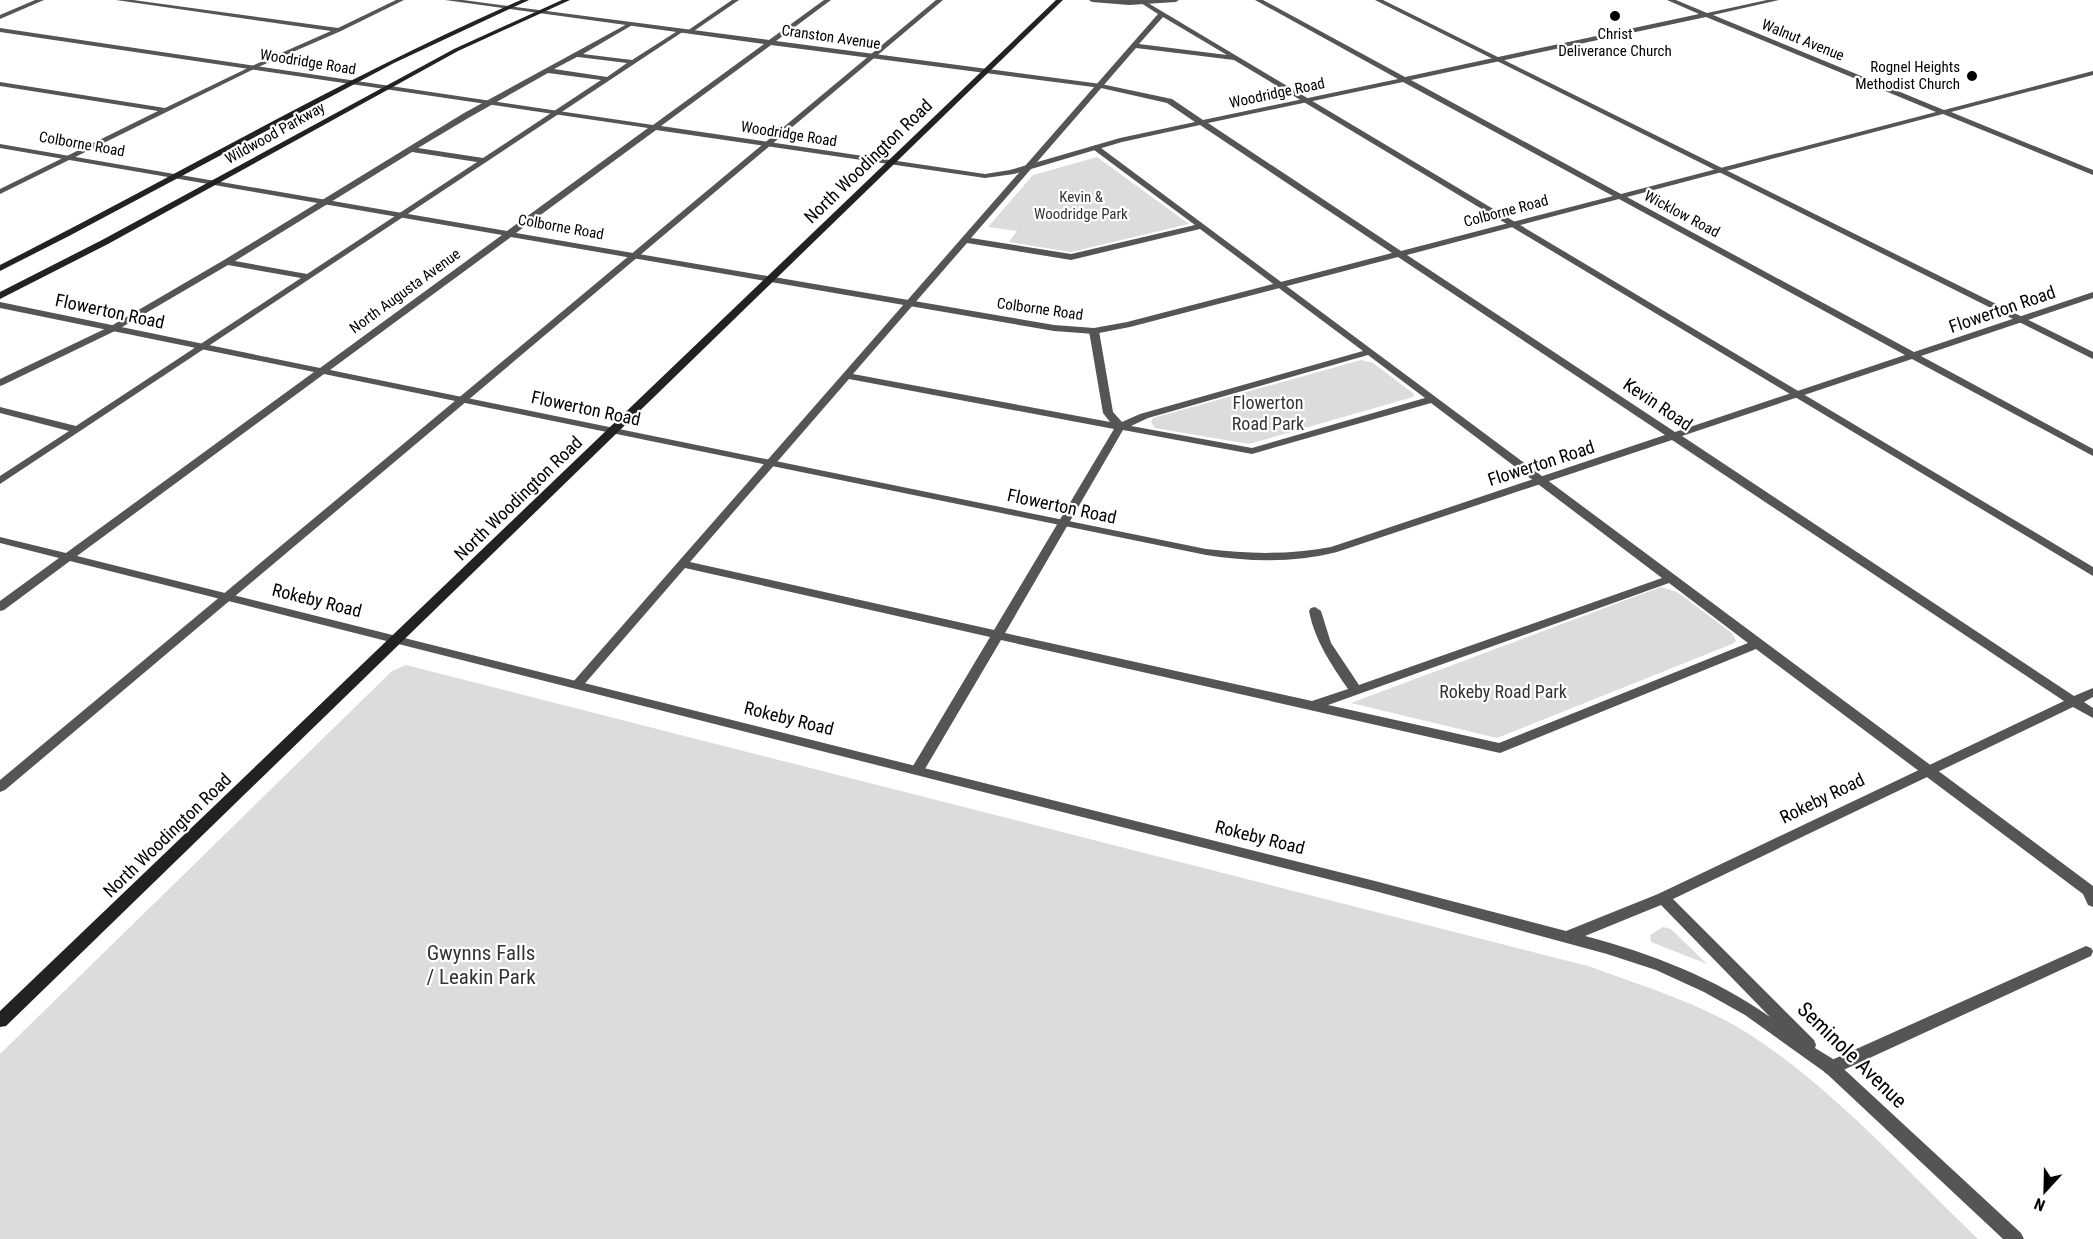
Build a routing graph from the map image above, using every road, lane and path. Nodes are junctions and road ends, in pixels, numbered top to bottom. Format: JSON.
{"nodes":[{"id":1,"x":41,"y":0,"type":"edge"},
{"id":2,"x":119,"y":0,"type":"edge"},
{"id":3,"x":401,"y":0,"type":"edge"},
{"id":4,"x":448,"y":0,"type":"edge"},
{"id":5,"x":526,"y":0,"type":"edge"},
{"id":6,"x":567,"y":0,"type":"edge"},
{"id":7,"x":736,"y":0,"type":"edge"},
{"id":8,"x":828,"y":0,"type":"edge"},
{"id":9,"x":940,"y":0,"type":"edge"},
{"id":10,"x":1060,"y":0,"type":"edge"},
{"id":11,"x":1092,"y":0,"type":"edge"},
{"id":12,"x":1176,"y":0,"type":"edge"},
{"id":13,"x":1258,"y":0,"type":"edge"},
{"id":14,"x":1378,"y":0,"type":"edge"},
{"id":15,"x":1670,"y":0,"type":"edge"},
{"id":16,"x":1776,"y":0,"type":"edge"},
{"id":17,"x":1143,"y":2,"type":"junction"},
{"id":18,"x":507,"y":8,"type":"junction"},
{"id":19,"x":539,"y":12,"type":"junction"},
{"id":20,"x":1162,"y":14,"type":"junction"},
{"id":21,"x":1707,"y":15,"type":"junction"},
{"id":22,"x":0,"y":17,"type":"edge"},
{"id":23,"x":631,"y":24,"type":"junction"},
{"id":24,"x":0,"y":30,"type":"edge"},
{"id":25,"x":339,"y":30,"type":"junction"},
{"id":26,"x":685,"y":31,"type":"junction"},
{"id":27,"x":770,"y":42,"type":"junction"},
{"id":28,"x":1135,"y":46,"type":"junction"},
{"id":29,"x":578,"y":55,"type":"junction"},
{"id":30,"x":874,"y":56,"type":"junction"},
{"id":31,"x":1238,"y":59,"type":"junction"},
{"id":32,"x":1497,"y":60,"type":"junction"},
{"id":33,"x":632,"y":62,"type":"junction"},
{"id":34,"x":254,"y":67,"type":"junction"},
{"id":35,"x":550,"y":71,"type":"junction"},
{"id":36,"x":987,"y":71,"type":"junction"},
{"id":37,"x":2093,"y":73,"type":"edge"},
{"id":38,"x":606,"y":79,"type":"junction"},
{"id":39,"x":1405,"y":80,"type":"junction"},
{"id":40,"x":350,"y":82,"type":"junction"},
{"id":41,"x":0,"y":84,"type":"edge"},
{"id":42,"x":1101,"y":86,"type":"junction"},
{"id":43,"x":385,"y":87,"type":"junction"},
{"id":44,"x":1306,"y":101,"type":"junction"},
{"id":45,"x":491,"y":103,"type":"junction"},
{"id":46,"x":165,"y":110,"type":"junction"},
{"id":47,"x":556,"y":112,"type":"junction"},
{"id":48,"x":1945,"y":112,"type":"junction"},
{"id":49,"x":1204,"y":122,"type":"junction"},
{"id":50,"x":653,"y":127,"type":"junction"},
{"id":51,"x":768,"y":144,"type":"junction"},
{"id":52,"x":0,"y":146,"type":"edge"},
{"id":53,"x":1094,"y":147,"type":"junction"},
{"id":54,"x":410,"y":149,"type":"junction"},
{"id":55,"x":72,"y":158,"type":"junction"},
{"id":56,"x":484,"y":161,"type":"junction"},
{"id":57,"x":892,"y":163,"type":"junction"},
{"id":58,"x":1032,"y":166,"type":"junction"},
{"id":59,"x":1722,"y":171,"type":"junction"},
{"id":60,"x":2093,"y":173,"type":"edge"},
{"id":61,"x":179,"y":176,"type":"junction"},
{"id":62,"x":215,"y":183,"type":"junction"},
{"id":63,"x":0,"y":192,"type":"edge"},
{"id":64,"x":1622,"y":197,"type":"junction"},
{"id":65,"x":328,"y":201,"type":"junction"},
{"id":66,"x":404,"y":214,"type":"junction"},
{"id":67,"x":1514,"y":225,"type":"junction"},
{"id":68,"x":1202,"y":226,"type":"junction"},
{"id":69,"x":510,"y":234,"type":"junction"},
{"id":70,"x":967,"y":240,"type":"junction"},
{"id":71,"x":1402,"y":254,"type":"junction"},
{"id":72,"x":634,"y":256,"type":"junction"},
{"id":73,"x":227,"y":262,"type":"junction"},
{"id":74,"x":0,"y":268,"type":"edge"},
{"id":75,"x":309,"y":277,"type":"junction"},
{"id":76,"x":770,"y":279,"type":"junction"},
{"id":77,"x":1280,"y":285,"type":"junction"},
{"id":78,"x":2093,"y":295,"type":"edge"},
{"id":79,"x":0,"y":296,"type":"edge"},
{"id":80,"x":910,"y":303,"type":"junction"},
{"id":81,"x":0,"y":305,"type":"edge"},
{"id":82,"x":2019,"y":320,"type":"junction"},
{"id":83,"x":114,"y":328,"type":"junction"},
{"id":84,"x":1094,"y":331,"type":"junction"},
{"id":85,"x":203,"y":347,"type":"junction"},
{"id":86,"x":1370,"y":352,"type":"junction"},
{"id":87,"x":1915,"y":356,"type":"junction"},
{"id":88,"x":2093,"y":356,"type":"edge"},
{"id":89,"x":320,"y":371,"type":"junction"},
{"id":90,"x":847,"y":376,"type":"junction"},
{"id":91,"x":0,"y":383,"type":"edge"},
{"id":92,"x":1797,"y":395,"type":"junction"},
{"id":93,"x":1433,"y":399,"type":"junction"},
{"id":94,"x":462,"y":400,"type":"junction"},
{"id":95,"x":0,"y":410,"type":"edge"},
{"id":96,"x":1120,"y":427,"type":"junction"},
{"id":97,"x":77,"y":430,"type":"junction"},
{"id":98,"x":614,"y":431,"type":"junction"},
{"id":99,"x":1676,"y":436,"type":"junction"},
{"id":100,"x":2093,"y":453,"type":"edge"},
{"id":101,"x":770,"y":463,"type":"junction"},
{"id":102,"x":1541,"y":480,"type":"junction"},
{"id":103,"x":0,"y":481,"type":"edge"},
{"id":104,"x":1063,"y":523,"type":"junction"},
{"id":105,"x":0,"y":540,"type":"edge"},
{"id":106,"x":68,"y":557,"type":"junction"},
{"id":107,"x":682,"y":564,"type":"junction"},
{"id":108,"x":2093,"y":572,"type":"edge"},
{"id":109,"x":1672,"y":578,"type":"junction"},
{"id":110,"x":225,"y":597,"type":"junction"},
{"id":111,"x":0,"y":607,"type":"edge"},
{"id":112,"x":1315,"y":611,"type":"dead end"},
{"id":113,"x":996,"y":635,"type":"junction"},
{"id":114,"x":395,"y":640,"type":"junction"},
{"id":115,"x":1758,"y":644,"type":"junction"},
{"id":116,"x":577,"y":685,"type":"junction"},
{"id":117,"x":1356,"y":690,"type":"junction"},
{"id":118,"x":2093,"y":692,"type":"edge"},
{"id":119,"x":2073,"y":701,"type":"junction"},
{"id":120,"x":1312,"y":706,"type":"junction"},
{"id":121,"x":2093,"y":714,"type":"edge"},
{"id":122,"x":1925,"y":770,"type":"junction"},
{"id":123,"x":916,"y":771,"type":"junction"},
{"id":124,"x":0,"y":787,"type":"edge"},
{"id":125,"x":1663,"y":898,"type":"junction"},
{"id":126,"x":2093,"y":902,"type":"edge"},
{"id":127,"x":1567,"y":937,"type":"junction"},
{"id":128,"x":2091,"y":953,"type":"edge"},
{"id":129,"x":0,"y":1021,"type":"edge"},
{"id":130,"x":1831,"y":1068,"type":"junction"},
{"id":131,"x":2015,"y":1239,"type":"edge"}],
"edges":[{"from":1,"to":22,"type":"street"},
{"from":2,"to":25,"type":"street"},
{"from":3,"to":25,"type":"street"},
{"from":4,"to":18,"type":"street","name":"Cranston Avenue"},
{"from":5,"to":18,"type":"street","name":"Wildwood Parkway"},
{"from":6,"to":19,"type":"street","name":"Wildwood Parkway"},
{"from":7,"to":26,"type":"street"},
{"from":8,"to":27,"type":"street","name":"North Augusta Avenue"},
{"from":9,"to":30,"type":"street"},
{"from":10,"to":36,"type":"street","name":"North Woodington Road"},
{"from":11,"to":17,"type":"street"},
{"from":12,"to":17,"type":"street"},
{"from":13,"to":39,"type":"street","name":"Wicklow Road"},
{"from":14,"to":32,"type":"street"},
{"from":15,"to":21,"type":"street","name":"Walnut Avenue"},
{"from":16,"to":21,"type":"street","name":"Woodridge Road"},
{"from":17,"to":20,"type":"street"},
{"from":18,"to":19,"type":"street","name":"Cranston Avenue"},
{"from":18,"to":40,"type":"street","name":"Wildwood Parkway"},
{"from":19,"to":23,"type":"street","name":"Cranston Avenue"},
{"from":19,"to":43,"type":"street","name":"Wildwood Parkway"},
{"from":20,"to":28,"type":"street"},
{"from":20,"to":31,"type":"street"},
{"from":21,"to":32,"type":"street","name":"Woodridge Road"},
{"from":21,"to":48,"type":"street","name":"Walnut Avenue"},
{"from":23,"to":26,"type":"street","name":"Cranston Avenue"},
{"from":23,"to":29,"type":"street"},
{"from":24,"to":34,"type":"street","name":"Woodridge Road"},
{"from":25,"to":34,"type":"street"},
{"from":26,"to":27,"type":"street","name":"Cranston Avenue"},
{"from":26,"to":33,"type":"street"},
{"from":27,"to":30,"type":"street","name":"Cranston Avenue"},
{"from":27,"to":50,"type":"street","name":"North Augusta Avenue"},
{"from":28,"to":31,"type":"street"},
{"from":28,"to":42,"type":"street"},
{"from":29,"to":33,"type":"street"},
{"from":29,"to":35,"type":"street"},
{"from":30,"to":36,"type":"street","name":"Cranston Avenue"},
{"from":30,"to":51,"type":"street"},
{"from":31,"to":44,"type":"street"},
{"from":32,"to":39,"type":"street","name":"Woodridge Road"},
{"from":32,"to":59,"type":"street"},
{"from":33,"to":38,"type":"street"},
{"from":34,"to":40,"type":"street","name":"Woodridge Road"},
{"from":34,"to":46,"type":"street"},
{"from":35,"to":38,"type":"street"},
{"from":35,"to":45,"type":"street"},
{"from":36,"to":42,"type":"street","name":"Cranston Avenue"},
{"from":36,"to":57,"type":"street","name":"North Woodington Road"},
{"from":37,"to":48,"type":"street","name":"Colborne Road"},
{"from":38,"to":47,"type":"street"},
{"from":39,"to":44,"type":"street","name":"Woodridge Road"},
{"from":39,"to":64,"type":"street","name":"Wicklow Road"},
{"from":40,"to":43,"type":"street","name":"Woodridge Road"},
{"from":40,"to":61,"type":"street","name":"Wildwood Parkway"},
{"from":41,"to":46,"type":"street"},
{"from":42,"to":49,"type":"street","name":"Cranston Avenue"},
{"from":42,"to":58,"type":"street"},
{"from":43,"to":45,"type":"street","name":"Woodridge Road"},
{"from":43,"to":62,"type":"street","name":"Wildwood Parkway"},
{"from":44,"to":49,"type":"street","name":"Woodridge Road"},
{"from":44,"to":67,"type":"street"},
{"from":45,"to":47,"type":"street","name":"Woodridge Road"},
{"from":45,"to":54,"type":"street"},
{"from":46,"to":55,"type":"street"},
{"from":47,"to":50,"type":"street","name":"Woodridge Road"},
{"from":47,"to":56,"type":"street"},
{"from":48,"to":59,"type":"street","name":"Colborne Road"},
{"from":48,"to":60,"type":"street","name":"Walnut Avenue"},
{"from":49,"to":53,"type":"street","name":"Woodridge Road"},
{"from":49,"to":71,"type":"street","name":"Kevin Road"},
{"from":50,"to":51,"type":"street","name":"Woodridge Road"},
{"from":50,"to":69,"type":"street","name":"North Augusta Avenue"},
{"from":51,"to":57,"type":"street","name":"Woodridge Road"},
{"from":51,"to":72,"type":"street"},
{"from":52,"to":55,"type":"street","name":"Colborne Road"},
{"from":53,"to":58,"type":"street","name":"Woodridge Road"},
{"from":53,"to":68,"type":"street"},
{"from":54,"to":56,"type":"street"},
{"from":54,"to":65,"type":"street"},
{"from":55,"to":61,"type":"street","name":"Colborne Road"},
{"from":55,"to":63,"type":"street"},
{"from":56,"to":66,"type":"street"},
{"from":57,"to":58,"type":"street","name":"Woodridge Road"},
{"from":57,"to":76,"type":"street","name":"North Woodington Road"},
{"from":58,"to":70,"type":"street"},
{"from":59,"to":64,"type":"street","name":"Colborne Road"},
{"from":59,"to":82,"type":"street"},
{"from":61,"to":62,"type":"street","name":"Colborne Road"},
{"from":61,"to":74,"type":"street","name":"Wildwood Parkway"},
{"from":62,"to":65,"type":"street","name":"Colborne Road"},
{"from":62,"to":79,"type":"street","name":"Wildwood Parkway"},
{"from":64,"to":67,"type":"street","name":"Colborne Road"},
{"from":64,"to":87,"type":"street","name":"Wicklow Road"},
{"from":65,"to":66,"type":"street","name":"Colborne Road"},
{"from":65,"to":73,"type":"street"},
{"from":66,"to":69,"type":"street","name":"Colborne Road"},
{"from":66,"to":75,"type":"street"},
{"from":67,"to":71,"type":"street","name":"Colborne Road"},
{"from":67,"to":92,"type":"street"},
{"from":68,"to":70,"type":"street"},
{"from":68,"to":77,"type":"street"},
{"from":69,"to":72,"type":"street","name":"Colborne Road"},
{"from":69,"to":89,"type":"street","name":"North Augusta Avenue"},
{"from":70,"to":80,"type":"street"},
{"from":71,"to":77,"type":"street","name":"Colborne Road"},
{"from":71,"to":99,"type":"street","name":"Kevin Road"},
{"from":72,"to":76,"type":"street","name":"Colborne Road"},
{"from":72,"to":94,"type":"street"},
{"from":73,"to":75,"type":"street"},
{"from":73,"to":83,"type":"street"},
{"from":75,"to":85,"type":"street"},
{"from":76,"to":80,"type":"street","name":"Colborne Road"},
{"from":76,"to":98,"type":"street","name":"North Woodington Road"},
{"from":77,"to":84,"type":"street","name":"Colborne Road"},
{"from":77,"to":86,"type":"street"},
{"from":78,"to":82,"type":"street","name":"Flowerton Road"},
{"from":80,"to":84,"type":"street","name":"Colborne Road"},
{"from":80,"to":90,"type":"street"},
{"from":81,"to":83,"type":"street","name":"Flowerton Road"},
{"from":82,"to":87,"type":"street","name":"Flowerton Road"},
{"from":82,"to":88,"type":"street"},
{"from":83,"to":85,"type":"street","name":"Flowerton Road"},
{"from":83,"to":91,"type":"street"},
{"from":84,"to":96,"type":"street"},
{"from":85,"to":89,"type":"street","name":"Flowerton Road"},
{"from":85,"to":97,"type":"street"},
{"from":86,"to":93,"type":"street"},
{"from":86,"to":96,"type":"street"},
{"from":87,"to":92,"type":"street","name":"Flowerton Road"},
{"from":87,"to":100,"type":"street","name":"Wicklow Road"},
{"from":89,"to":94,"type":"street","name":"Flowerton Road"},
{"from":89,"to":106,"type":"street","name":"North Augusta Avenue"},
{"from":90,"to":96,"type":"street"},
{"from":90,"to":101,"type":"street"},
{"from":92,"to":99,"type":"street","name":"Flowerton Road"},
{"from":92,"to":108,"type":"street"},
{"from":93,"to":96,"type":"street"},
{"from":93,"to":102,"type":"street"},
{"from":94,"to":98,"type":"street","name":"Flowerton Road"},
{"from":94,"to":110,"type":"street"},
{"from":95,"to":97,"type":"street"},
{"from":96,"to":104,"type":"street"},
{"from":97,"to":103,"type":"street"},
{"from":98,"to":101,"type":"street","name":"Flowerton Road"},
{"from":98,"to":114,"type":"street","name":"North Woodington Road"},
{"from":99,"to":102,"type":"street","name":"Flowerton Road"},
{"from":99,"to":119,"type":"street","name":"Kevin Road"},
{"from":101,"to":104,"type":"street","name":"Flowerton Road"},
{"from":101,"to":107,"type":"street"},
{"from":102,"to":104,"type":"street","name":"Flowerton Road"},
{"from":102,"to":109,"type":"street"},
{"from":104,"to":113,"type":"street"},
{"from":105,"to":106,"type":"street","name":"Rokeby Road"},
{"from":106,"to":110,"type":"street","name":"Rokeby Road"},
{"from":106,"to":111,"type":"street","name":"North Augusta Avenue"},
{"from":107,"to":113,"type":"street"},
{"from":107,"to":116,"type":"street"},
{"from":109,"to":115,"type":"street"},
{"from":109,"to":117,"type":"street"},
{"from":110,"to":114,"type":"street","name":"Rokeby Road"},
{"from":110,"to":124,"type":"street"},
{"from":112,"to":117,"type":"street"},
{"from":113,"to":120,"type":"street"},
{"from":113,"to":123,"type":"street"},
{"from":114,"to":116,"type":"street","name":"Rokeby Road"},
{"from":114,"to":129,"type":"street","name":"North Woodington Road"},
{"from":115,"to":120,"type":"street"},
{"from":115,"to":122,"type":"street"},
{"from":116,"to":123,"type":"street","name":"Rokeby Road"},
{"from":117,"to":120,"type":"street"},
{"from":118,"to":119,"type":"street","name":"Rokeby Road"},
{"from":119,"to":121,"type":"street","name":"Kevin Road"},
{"from":119,"to":122,"type":"street","name":"Rokeby Road"},
{"from":122,"to":125,"type":"street","name":"Rokeby Road"},
{"from":122,"to":126,"type":"street"},
{"from":123,"to":127,"type":"street","name":"Rokeby Road"},
{"from":125,"to":127,"type":"street","name":"Rokeby Road"},
{"from":125,"to":130,"type":"street","name":"Seminole Avenue"},
{"from":127,"to":130,"type":"street","name":"Rokeby Road"},
{"from":128,"to":130,"type":"street"},
{"from":130,"to":131,"type":"street","name":"Seminole Avenue"}]}
